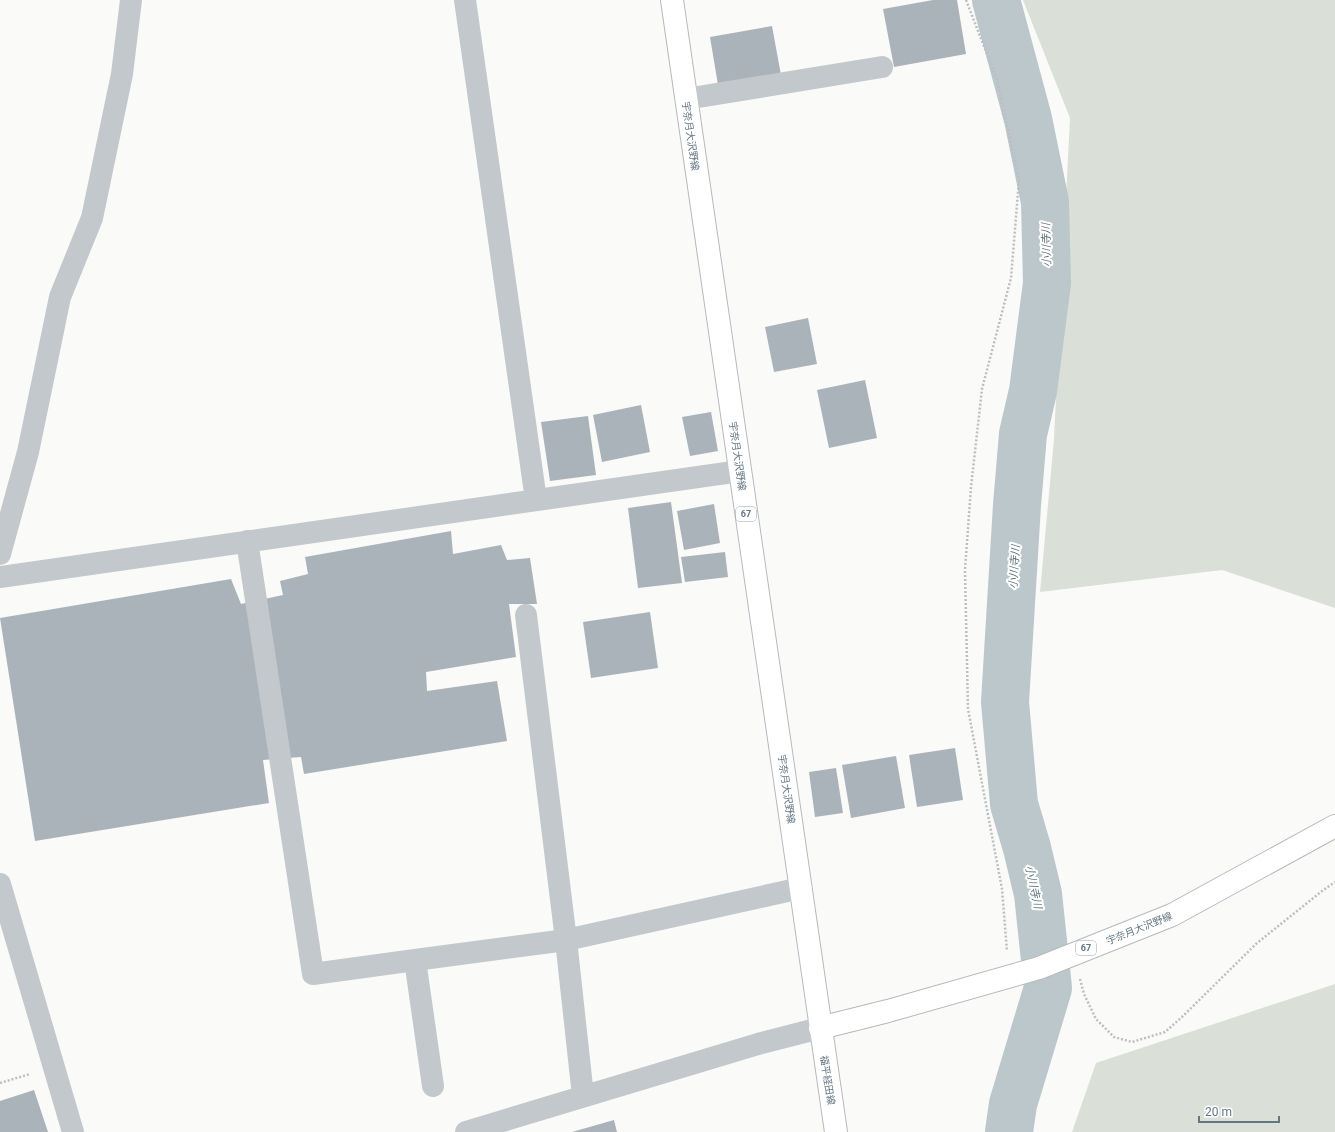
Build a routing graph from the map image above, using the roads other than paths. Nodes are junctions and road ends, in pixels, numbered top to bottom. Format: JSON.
{"nodes":[{"id":1,"x":132,"y":0,"type":"edge"},
{"id":2,"x":465,"y":0,"type":"edge"},
{"id":3,"x":672,"y":0,"type":"edge"},
{"id":4,"x":882,"y":67,"type":"dead end"},
{"id":5,"x":686,"y":99,"type":"junction"},
{"id":6,"x":740,"y":471,"type":"junction"},
{"id":7,"x":536,"y":500,"type":"junction"},
{"id":8,"x":247,"y":541,"type":"junction"},
{"id":9,"x":0,"y":554,"type":"edge"},
{"id":10,"x":0,"y":577,"type":"edge"},
{"id":11,"x":526,"y":615,"type":"dead end"},
{"id":12,"x":1335,"y":826,"type":"edge"},
{"id":13,"x":0,"y":884,"type":"edge"},
{"id":14,"x":801,"y":888,"type":"junction"},
{"id":15,"x":566,"y":940,"type":"junction"},
{"id":16,"x":415,"y":960,"type":"junction"},
{"id":17,"x":820,"y":1028,"type":"junction"},
{"id":18,"x":433,"y":1086,"type":"dead end"},
{"id":19,"x":583,"y":1096,"type":"junction"},
{"id":20,"x":73,"y":1132,"type":"edge"},
{"id":21,"x":466,"y":1132,"type":"edge"},
{"id":22,"x":836,"y":1132,"type":"edge"}],
"edges":[{"from":1,"to":9,"type":"street"},
{"from":2,"to":7,"type":"street"},
{"from":3,"to":5,"type":"main road","name":"宇奈月大沢野線","number":"67"},
{"from":4,"to":5,"type":"street"},
{"from":5,"to":6,"type":"main road","name":"宇奈月大沢野線","number":"67"},
{"from":6,"to":7,"type":"street"},
{"from":6,"to":14,"type":"main road","name":"宇奈月大沢野線","number":"67"},
{"from":7,"to":8,"type":"street"},
{"from":8,"to":10,"type":"street"},
{"from":8,"to":16,"type":"street"},
{"from":11,"to":15,"type":"street"},
{"from":12,"to":17,"type":"main road","name":"宇奈月大沢野線","number":"67"},
{"from":13,"to":20,"type":"street"},
{"from":14,"to":15,"type":"street"},
{"from":14,"to":17,"type":"main road","name":"宇奈月大沢野線","number":"67"},
{"from":15,"to":16,"type":"street"},
{"from":15,"to":19,"type":"street"},
{"from":16,"to":18,"type":"street"},
{"from":17,"to":19,"type":"street"},
{"from":17,"to":22,"type":"main road","name":"福平経田線"},
{"from":19,"to":21,"type":"street"}]}
